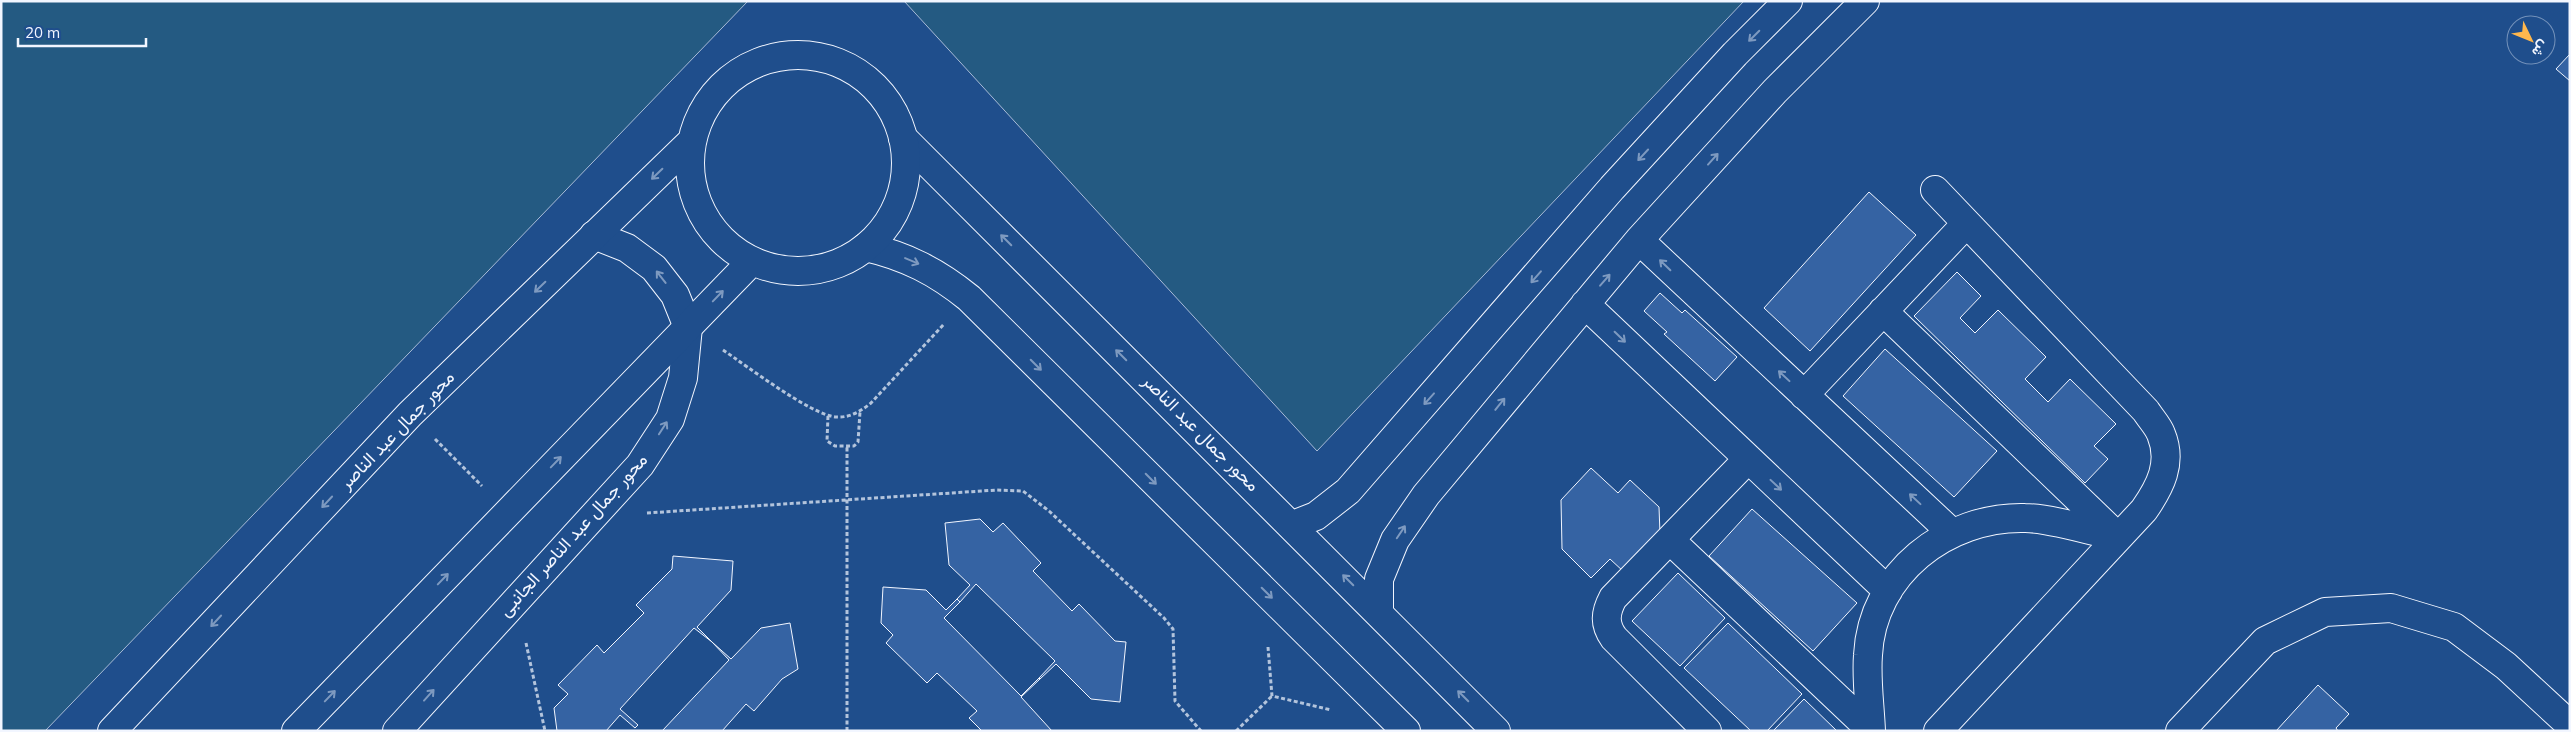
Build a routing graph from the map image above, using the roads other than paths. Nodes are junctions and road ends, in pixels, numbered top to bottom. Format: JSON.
{"nodes":[{"id":1,"x":1788,"y":1,"type":"edge"},
{"id":2,"x":1865,"y":1,"type":"edge"},
{"id":3,"x":903,"y":138,"type":"junction"},
{"id":4,"x":692,"y":140,"type":"junction"},
{"id":5,"x":1934,"y":190,"type":"dead end"},
{"id":6,"x":1966,"y":224,"type":"junction"},
{"id":7,"x":594,"y":235,"type":"junction"},
{"id":8,"x":1639,"y":240,"type":"junction"},
{"id":9,"x":866,"y":247,"type":"junction"},
{"id":10,"x":751,"y":262,"type":"junction"},
{"id":11,"x":1585,"y":304,"type":"junction"},
{"id":12,"x":1883,"y":311,"type":"junction"},
{"id":13,"x":688,"y":327,"type":"junction"},
{"id":14,"x":1804,"y":395,"type":"junction"},
{"id":15,"x":1748,"y":459,"type":"junction"},
{"id":16,"x":1292,"y":525,"type":"junction"},
{"id":17,"x":1951,"y":532,"type":"junction"},
{"id":18,"x":2118,"y":537,"type":"junction"},
{"id":19,"x":1670,"y":540,"type":"junction"},
{"id":20,"x":1888,"y":591,"type":"junction"},
{"id":21,"x":1379,"y":611,"type":"junction"},
{"id":22,"x":2570,"y":726,"type":"edge"},
{"id":23,"x":112,"y":731,"type":"edge"},
{"id":24,"x":296,"y":731,"type":"edge"},
{"id":25,"x":397,"y":731,"type":"edge"},
{"id":26,"x":1406,"y":731,"type":"edge"},
{"id":27,"x":1496,"y":731,"type":"edge"},
{"id":28,"x":1707,"y":731,"type":"edge"},
{"id":29,"x":1871,"y":731,"type":"edge"},
{"id":30,"x":1938,"y":731,"type":"edge"},
{"id":31,"x":2180,"y":731,"type":"edge"}],
"edges":[{"from":1,"to":16,"type":"street","one_way":true},
{"from":8,"to":2,"type":"street","one_way":true},
{"from":3,"to":4,"type":"street"},
{"from":3,"to":9,"type":"street"},
{"from":16,"to":3,"type":"street","name":"محور جمال عبد الناصر","one_way":true},
{"from":4,"to":7,"type":"street","name":"محور جمال عبد الناصر","one_way":true},
{"from":4,"to":10,"type":"street"},
{"from":5,"to":6,"type":"street"},
{"from":6,"to":12,"type":"street"},
{"from":6,"to":18,"type":"street"},
{"from":13,"to":7,"type":"street","name":"محور جمال عبد الناصر الجانبى","one_way":true},
{"from":7,"to":23,"type":"street","name":"محور جمال عبد الناصر","one_way":true},
{"from":11,"to":8,"type":"street","one_way":true},
{"from":14,"to":8,"type":"street","one_way":true},
{"from":9,"to":10,"type":"street"},
{"from":9,"to":26,"type":"street","one_way":true},
{"from":13,"to":10,"type":"street","one_way":true},
{"from":11,"to":15,"type":"street","one_way":true},
{"from":21,"to":11,"type":"street","one_way":true},
{"from":12,"to":14,"type":"street"},
{"from":12,"to":18,"type":"street"},
{"from":24,"to":13,"type":"street","one_way":true},
{"from":25,"to":13,"type":"street","name":"محور جمال عبد الناصر الجانبى","one_way":true},
{"from":17,"to":14,"type":"street","one_way":true},
{"from":15,"to":19,"type":"street"},
{"from":15,"to":20,"type":"street","one_way":true},
{"from":21,"to":16,"type":"street","name":"محور جمال عبد الناصر","one_way":true},
{"from":17,"to":18,"type":"street"},
{"from":17,"to":20,"type":"street"},
{"from":18,"to":30,"type":"street"},
{"from":19,"to":28,"type":"street"},
{"from":19,"to":29,"type":"street"},
{"from":20,"to":29,"type":"street"},
{"from":27,"to":21,"type":"street","name":"محور جمال عبد الناصر","one_way":true},
{"from":22,"to":31,"type":"street"}]}
